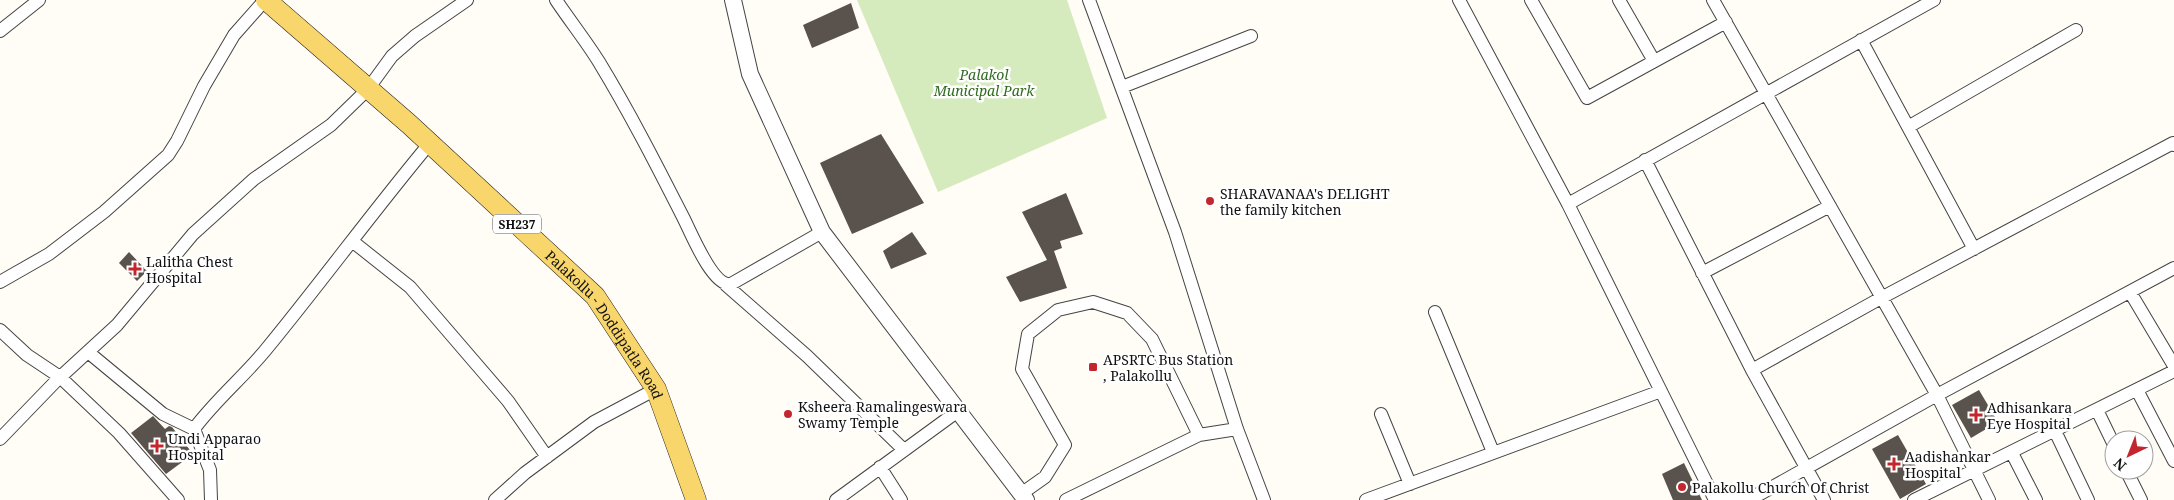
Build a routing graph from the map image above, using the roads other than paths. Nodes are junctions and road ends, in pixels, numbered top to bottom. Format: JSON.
{"nodes":[{"id":1,"x":265,"y":0,"type":"edge"},
{"id":2,"x":468,"y":0,"type":"edge"},
{"id":3,"x":556,"y":0,"type":"edge"},
{"id":4,"x":733,"y":0,"type":"edge"},
{"id":5,"x":1090,"y":0,"type":"edge"},
{"id":6,"x":1459,"y":0,"type":"edge"},
{"id":7,"x":1531,"y":0,"type":"edge"},
{"id":8,"x":1619,"y":0,"type":"edge"},
{"id":9,"x":1713,"y":0,"type":"edge"},
{"id":10,"x":1934,"y":0,"type":"edge"},
{"id":11,"x":36,"y":1,"type":"edge"},
{"id":12,"x":1726,"y":22,"type":"junction"},
{"id":13,"x":2076,"y":30,"type":"dead end"},
{"id":14,"x":0,"y":31,"type":"edge"},
{"id":15,"x":1251,"y":36,"type":"dead end"},
{"id":16,"x":1861,"y":40,"type":"junction"},
{"id":17,"x":1654,"y":61,"type":"junction"},
{"id":18,"x":1122,"y":87,"type":"junction"},
{"id":19,"x":368,"y":89,"type":"junction"},
{"id":20,"x":1765,"y":92,"type":"junction"},
{"id":21,"x":1908,"y":127,"type":"junction"},
{"id":22,"x":430,"y":143,"type":"junction"},
{"id":23,"x":2174,"y":145,"type":"edge"},
{"id":24,"x":1645,"y":160,"type":"junction"},
{"id":25,"x":1568,"y":204,"type":"junction"},
{"id":26,"x":1830,"y":206,"type":"junction"},
{"id":27,"x":822,"y":232,"type":"junction"},
{"id":28,"x":352,"y":240,"type":"junction"},
{"id":29,"x":1974,"y":249,"type":"junction"},
{"id":30,"x":2174,"y":268,"type":"edge"},
{"id":31,"x":1702,"y":273,"type":"junction"},
{"id":32,"x":0,"y":282,"type":"edge"},
{"id":33,"x":726,"y":284,"type":"junction"},
{"id":34,"x":2130,"y":292,"type":"junction"},
{"id":35,"x":1881,"y":298,"type":"junction"},
{"id":36,"x":1435,"y":312,"type":"dead end"},
{"id":37,"x":0,"y":330,"type":"edge"},
{"id":38,"x":9,"y":340,"type":"junction"},
{"id":39,"x":0,"y":350,"type":"edge"},
{"id":40,"x":88,"y":352,"type":"junction"},
{"id":41,"x":2174,"y":366,"type":"edge"},
{"id":42,"x":1752,"y":370,"type":"junction"},
{"id":43,"x":2174,"y":371,"type":"edge"},
{"id":44,"x":60,"y":377,"type":"junction"},
{"id":45,"x":656,"y":389,"type":"junction"},
{"id":46,"x":2137,"y":390,"type":"junction"},
{"id":47,"x":1661,"y":391,"type":"junction"},
{"id":48,"x":1937,"y":395,"type":"junction"},
{"id":49,"x":2096,"y":410,"type":"junction"},
{"id":50,"x":958,"y":411,"type":"junction"},
{"id":51,"x":1381,"y":414,"type":"dead end"},
{"id":52,"x":194,"y":428,"type":"junction"},
{"id":53,"x":1237,"y":429,"type":"junction"},
{"id":54,"x":2106,"y":430,"type":"edge"},
{"id":55,"x":2055,"y":431,"type":"junction"},
{"id":56,"x":1199,"y":435,"type":"junction"},
{"id":57,"x":0,"y":439,"type":"edge"},
{"id":58,"x":904,"y":450,"type":"junction"},
{"id":59,"x":1493,"y":452,"type":"junction"},
{"id":60,"x":2012,"y":452,"type":"junction"},
{"id":61,"x":547,"y":457,"type":"junction"},
{"id":62,"x":2174,"y":461,"type":"edge"},
{"id":63,"x":880,"y":468,"type":"junction"},
{"id":64,"x":1806,"y":469,"type":"junction"},
{"id":65,"x":1975,"y":471,"type":"junction"},
{"id":66,"x":2131,"y":480,"type":"edge"},
{"id":67,"x":1410,"y":484,"type":"junction"},
{"id":68,"x":1931,"y":496,"type":"edge"},
{"id":69,"x":1024,"y":497,"type":"edge"},
{"id":70,"x":1761,"y":497,"type":"edge"},
{"id":71,"x":178,"y":500,"type":"edge"},
{"id":72,"x":211,"y":500,"type":"edge"},
{"id":73,"x":495,"y":500,"type":"edge"},
{"id":74,"x":696,"y":500,"type":"edge"},
{"id":75,"x":836,"y":500,"type":"edge"},
{"id":76,"x":901,"y":500,"type":"edge"},
{"id":77,"x":1066,"y":500,"type":"edge"},
{"id":78,"x":1264,"y":500,"type":"edge"},
{"id":79,"x":1366,"y":500,"type":"edge"},
{"id":80,"x":1715,"y":500,"type":"edge"},
{"id":81,"x":1723,"y":500,"type":"edge"},
{"id":82,"x":1824,"y":500,"type":"edge"},
{"id":83,"x":1914,"y":500,"type":"edge"},
{"id":84,"x":1989,"y":500,"type":"edge"},
{"id":85,"x":2036,"y":500,"type":"edge"},
{"id":86,"x":2088,"y":500,"type":"edge"},
{"id":87,"x":2141,"y":500,"type":"edge"}],
"edges":[{"from":1,"to":19,"type":"main road","name":"Palakollu - Doddipatla Road","number":"SH237"},
{"from":1,"to":32,"type":"street"},
{"from":2,"to":19,"type":"street"},
{"from":3,"to":33,"type":"street"},
{"from":4,"to":27,"type":"street"},
{"from":5,"to":18,"type":"street"},
{"from":6,"to":25,"type":"street"},
{"from":7,"to":17,"type":"street"},
{"from":8,"to":17,"type":"street"},
{"from":9,"to":12,"type":"street"},
{"from":10,"to":16,"type":"street"},
{"from":11,"to":14,"type":"street"},
{"from":12,"to":17,"type":"street"},
{"from":12,"to":20,"type":"street"},
{"from":13,"to":21,"type":"street"},
{"from":15,"to":18,"type":"street"},
{"from":16,"to":20,"type":"street"},
{"from":16,"to":21,"type":"street"},
{"from":18,"to":53,"type":"street"},
{"from":19,"to":22,"type":"main road","name":"Palakollu - Doddipatla Road","number":"SH237"},
{"from":19,"to":40,"type":"street"},
{"from":20,"to":24,"type":"street"},
{"from":20,"to":26,"type":"street"},
{"from":21,"to":29,"type":"street"},
{"from":22,"to":28,"type":"street"},
{"from":22,"to":45,"type":"main road","name":"Palakollu - Doddipatla Road","number":"SH237"},
{"from":23,"to":29,"type":"street"},
{"from":24,"to":25,"type":"street"},
{"from":24,"to":31,"type":"street"},
{"from":25,"to":47,"type":"street"},
{"from":26,"to":31,"type":"street"},
{"from":26,"to":35,"type":"street"},
{"from":27,"to":33,"type":"street"},
{"from":27,"to":50,"type":"street"},
{"from":28,"to":52,"type":"street"},
{"from":28,"to":61,"type":"street"},
{"from":29,"to":35,"type":"street"},
{"from":30,"to":34,"type":"street"},
{"from":31,"to":42,"type":"street"},
{"from":33,"to":58,"type":"street"},
{"from":34,"to":41,"type":"street"},
{"from":34,"to":48,"type":"street"},
{"from":35,"to":42,"type":"street"},
{"from":35,"to":48,"type":"street"},
{"from":36,"to":59,"type":"street"},
{"from":37,"to":38,"type":"street"},
{"from":38,"to":39,"type":"street"},
{"from":38,"to":44,"type":"street"},
{"from":40,"to":44,"type":"street"},
{"from":40,"to":52,"type":"street"},
{"from":42,"to":64,"type":"street"},
{"from":43,"to":46,"type":"street"},
{"from":44,"to":57,"type":"street"},
{"from":44,"to":71,"type":"street"},
{"from":45,"to":61,"type":"street"},
{"from":45,"to":74,"type":"main road","name":"Palakollu - Doddipatla Road","number":"SH237"},
{"from":46,"to":49,"type":"street"},
{"from":46,"to":62,"type":"street"},
{"from":47,"to":59,"type":"street"},
{"from":47,"to":80,"type":"street"},
{"from":48,"to":64,"type":"street"},
{"from":48,"to":65,"type":"street"},
{"from":49,"to":54,"type":"street"},
{"from":49,"to":55,"type":"street"},
{"from":50,"to":58,"type":"street"},
{"from":50,"to":69,"type":"street"},
{"from":51,"to":67,"type":"street"},
{"from":52,"to":72,"type":"street"},
{"from":53,"to":56,"type":"street"},
{"from":53,"to":78,"type":"street"},
{"from":55,"to":60,"type":"street"},
{"from":55,"to":86,"type":"street"},
{"from":56,"to":69,"type":"street"},
{"from":56,"to":77,"type":"street"},
{"from":58,"to":63,"type":"street"},
{"from":59,"to":67,"type":"street"},
{"from":60,"to":65,"type":"street"},
{"from":60,"to":85,"type":"street"},
{"from":61,"to":73,"type":"street"},
{"from":63,"to":75,"type":"street"},
{"from":63,"to":76,"type":"street"},
{"from":64,"to":70,"type":"street"},
{"from":64,"to":82,"type":"street"},
{"from":65,"to":68,"type":"street"},
{"from":65,"to":84,"type":"street"},
{"from":66,"to":87,"type":"street"},
{"from":67,"to":79,"type":"street"},
{"from":68,"to":83,"type":"street"},
{"from":70,"to":81,"type":"street"}]}
